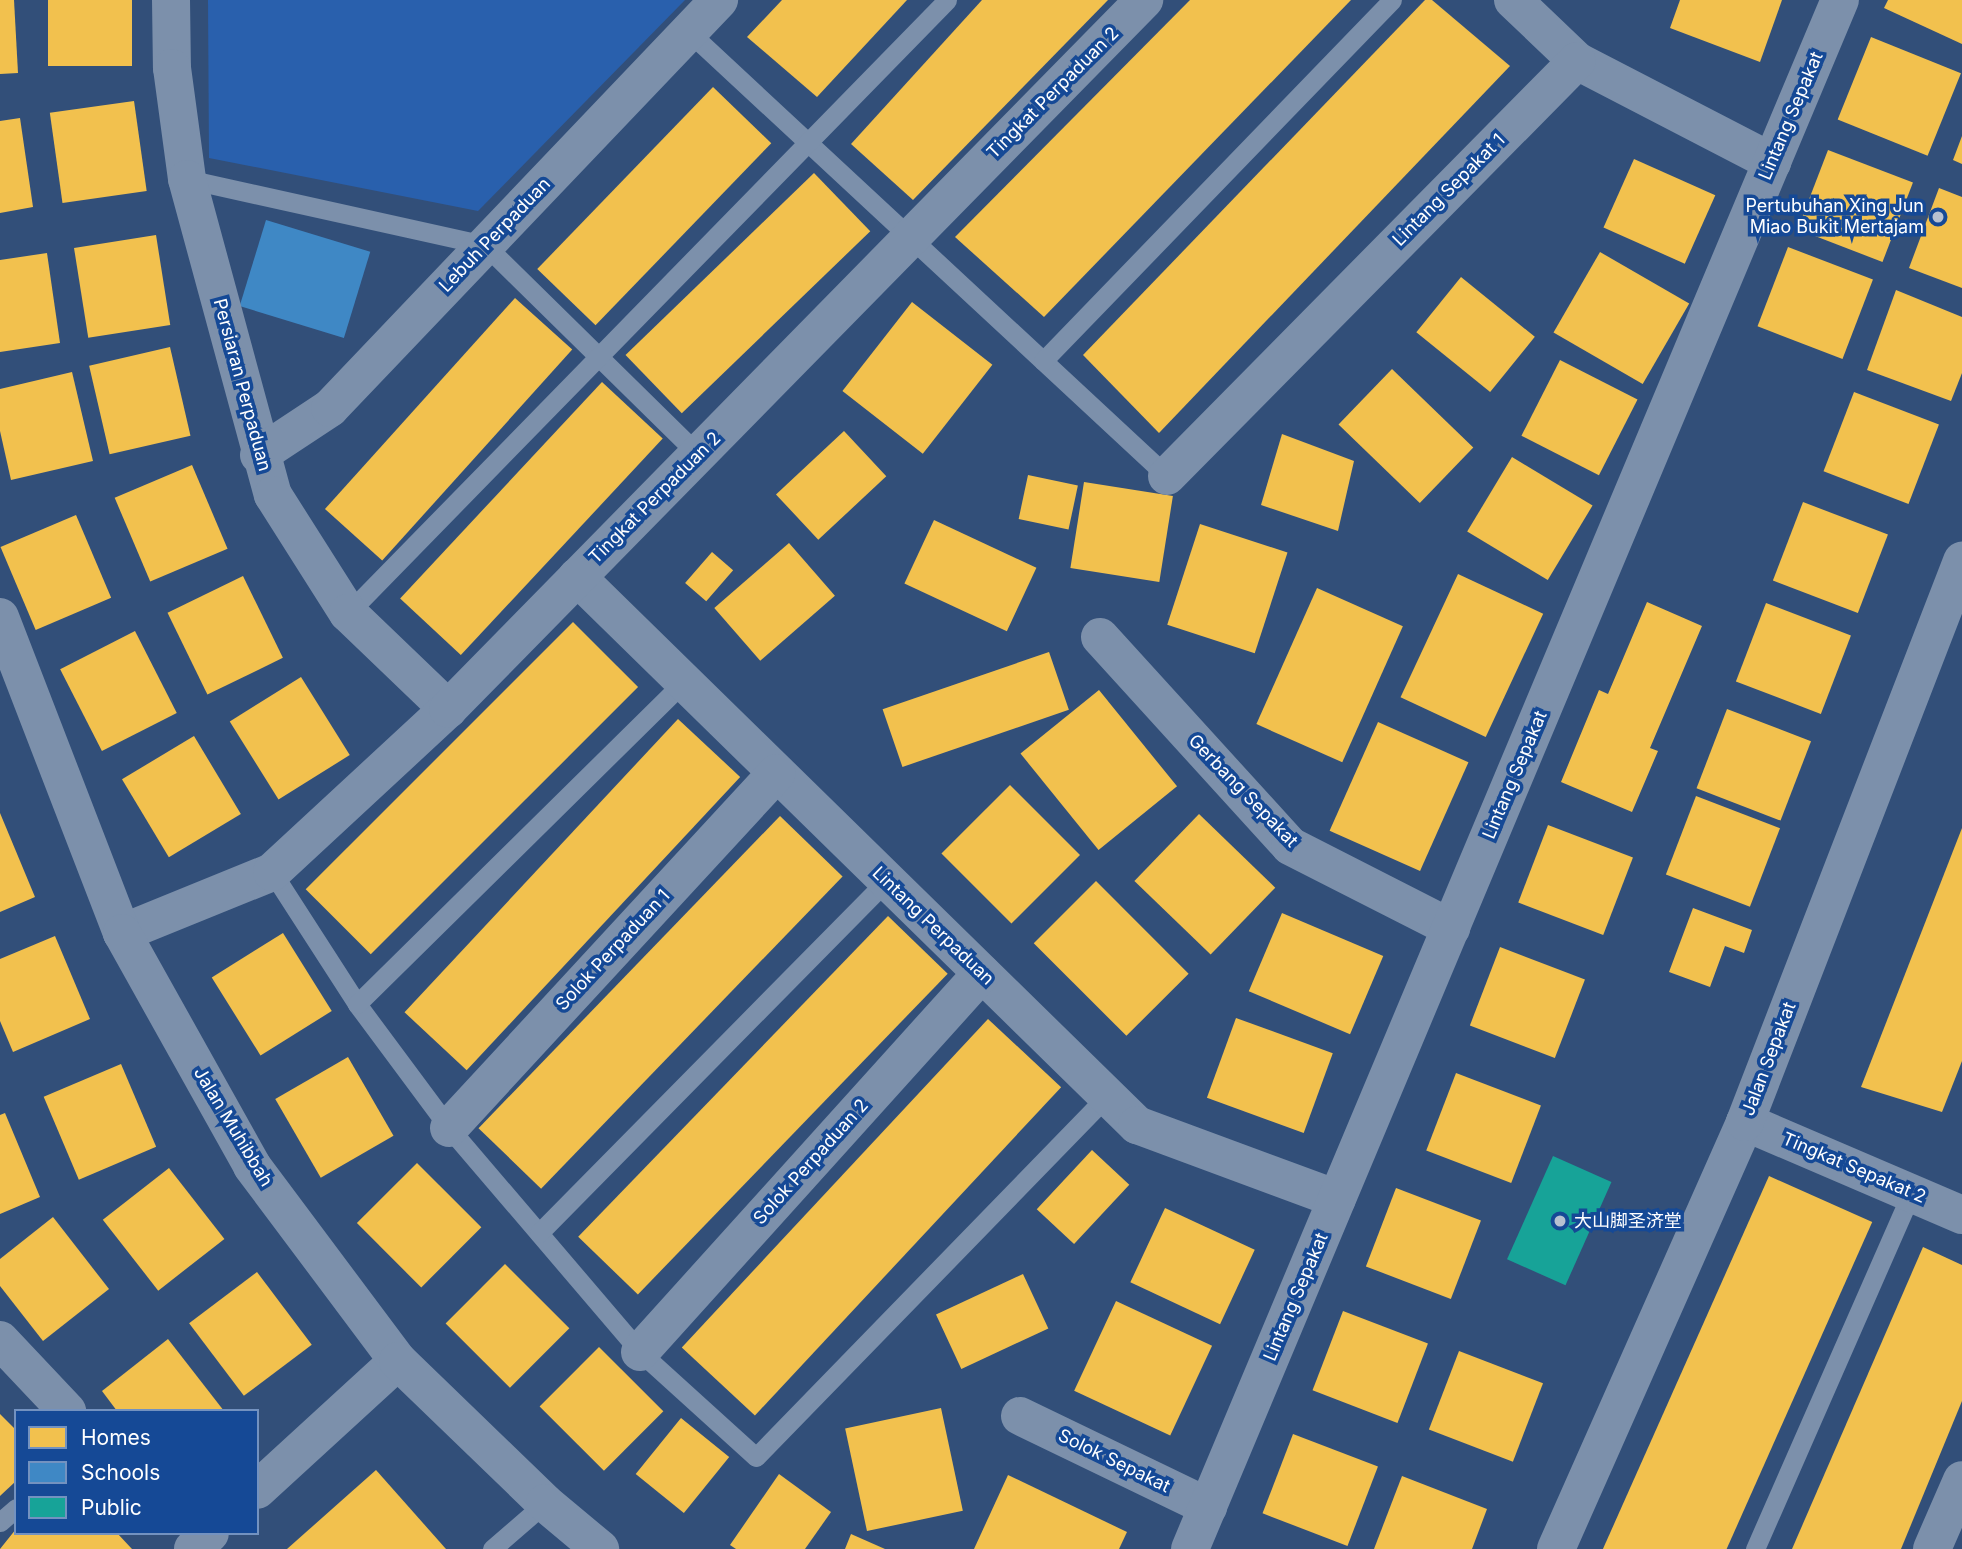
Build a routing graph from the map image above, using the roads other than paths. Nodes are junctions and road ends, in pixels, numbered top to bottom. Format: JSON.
{"nodes":[{"id":1,"x":171,"y":0,"type":"edge"},
{"id":2,"x":719,"y":0,"type":"edge"},
{"id":3,"x":947,"y":0,"type":"edge"},
{"id":4,"x":1144,"y":0,"type":"edge"},
{"id":5,"x":1392,"y":0,"type":"edge"},
{"id":6,"x":1513,"y":0,"type":"edge"},
{"id":7,"x":1840,"y":0,"type":"edge"},
{"id":8,"x":689,"y":32,"type":"junction"},
{"id":9,"x":1577,"y":61,"type":"junction"},
{"id":10,"x":809,"y":143,"type":"junction"},
{"id":11,"x":1772,"y":162,"type":"junction"},
{"id":12,"x":187,"y":179,"type":"junction"},
{"id":13,"x":911,"y":238,"type":"junction"},
{"id":14,"x":485,"y":245,"type":"junction"},
{"id":15,"x":599,"y":357,"type":"junction"},
{"id":16,"x":1043,"y":361,"type":"junction"},
{"id":17,"x":698,"y":454,"type":"junction"},
{"id":18,"x":259,"y":455,"type":"junction"},
{"id":19,"x":1167,"y":476,"type":"joint"},
{"id":20,"x":1962,"y":561,"type":"edge"},
{"id":21,"x":577,"y":577,"type":"junction"},
{"id":22,"x":348,"y":613,"type":"junction"},
{"id":23,"x":0,"y":617,"type":"edge"},
{"id":24,"x":1100,"y":637,"type":"dead end"},
{"id":25,"x":684,"y":682,"type":"junction"},
{"id":26,"x":448,"y":709,"type":"junction"},
{"id":27,"x":776,"y":772,"type":"junction"},
{"id":28,"x":272,"y":872,"type":"junction"},
{"id":29,"x":887,"y":880,"type":"junction"},
{"id":30,"x":1451,"y":928,"type":"junction"},
{"id":31,"x":122,"y":933,"type":"junction"},
{"id":32,"x":982,"y":973,"type":"junction"},
{"id":33,"x":357,"y":1004,"type":"junction"},
{"id":34,"x":1107,"y":1096,"type":"junction"},
{"id":35,"x":1745,"y":1122,"type":"junction"},
{"id":36,"x":449,"y":1128,"type":"junction"},
{"id":37,"x":1910,"y":1193,"type":"junction"},
{"id":38,"x":1337,"y":1199,"type":"junction"},
{"id":39,"x":1962,"y":1215,"type":"edge"},
{"id":40,"x":539,"y":1233,"type":"junction"},
{"id":41,"x":0,"y":1340,"type":"edge"},
{"id":42,"x":640,"y":1352,"type":"junction"},
{"id":43,"x":398,"y":1361,"type":"junction"},
{"id":44,"x":65,"y":1409,"type":"edge"},
{"id":45,"x":1020,"y":1416,"type":"dead end"},
{"id":46,"x":1962,"y":1480,"type":"edge"},
{"id":47,"x":259,"y":1488,"type":"edge"},
{"id":48,"x":545,"y":1503,"type":"junction"},
{"id":49,"x":1208,"y":1507,"type":"junction"},
{"id":50,"x":14,"y":1510,"type":"edge"},
{"id":51,"x":0,"y":1522,"type":"edge"},
{"id":52,"x":174,"y":1535,"type":"edge"},
{"id":53,"x":208,"y":1535,"type":"edge"},
{"id":54,"x":185,"y":1549,"type":"edge"},
{"id":55,"x":192,"y":1549,"type":"edge"},
{"id":56,"x":492,"y":1549,"type":"edge"},
{"id":57,"x":600,"y":1549,"type":"edge"},
{"id":58,"x":1190,"y":1549,"type":"edge"},
{"id":59,"x":1556,"y":1549,"type":"edge"},
{"id":60,"x":1755,"y":1549,"type":"edge"},
{"id":61,"x":1932,"y":1549,"type":"edge"}],
"edges":[{"from":1,"to":12,"type":"street","name":"Persiaran Perpaduan"},
{"from":2,"to":8,"type":"street","name":"Lebuh Perpaduan"},
{"from":3,"to":10,"type":"lane"},
{"from":4,"to":13,"type":"street","name":"Tingkat Perpaduan 2"},
{"from":5,"to":16,"type":"lane"},
{"from":6,"to":9,"type":"street"},
{"from":7,"to":11,"type":"street","name":"Lintang Sepakat"},
{"from":8,"to":10,"type":"lane"},
{"from":8,"to":14,"type":"street","name":"Lebuh Perpaduan"},
{"from":9,"to":11,"type":"street"},
{"from":9,"to":19,"type":"street","name":"Lintang Sepakat 1"},
{"from":10,"to":13,"type":"lane"},
{"from":10,"to":15,"type":"lane"},
{"from":11,"to":30,"type":"street","name":"Lintang Sepakat"},
{"from":12,"to":14,"type":"lane"},
{"from":12,"to":18,"type":"street","name":"Persiaran Perpaduan"},
{"from":13,"to":16,"type":"lane"},
{"from":13,"to":17,"type":"street","name":"Tingkat Perpaduan 2"},
{"from":14,"to":15,"type":"lane"},
{"from":14,"to":18,"type":"street","name":"Lebuh Perpaduan"},
{"from":15,"to":17,"type":"lane"},
{"from":15,"to":22,"type":"lane"},
{"from":16,"to":19,"type":"lane"},
{"from":17,"to":21,"type":"street","name":"Tingkat Perpaduan 2"},
{"from":18,"to":22,"type":"street","name":"Persiaran Perpaduan"},
{"from":20,"to":35,"type":"street","name":"Jalan Sepakat"},
{"from":21,"to":25,"type":"street","name":"Lintang Perpaduan"},
{"from":21,"to":26,"type":"street","name":"Tingkat Perpaduan 2"},
{"from":22,"to":26,"type":"street","name":"Persiaran Perpaduan"},
{"from":23,"to":31,"type":"street","name":"Jalan Muhibbah"},
{"from":24,"to":30,"type":"street","name":"Gerbang Sepakat"},
{"from":25,"to":27,"type":"street","name":"Lintang Perpaduan"},
{"from":25,"to":33,"type":"lane"},
{"from":26,"to":28,"type":"street","name":"Tingkat Perpaduan 2"},
{"from":27,"to":29,"type":"street","name":"Lintang Perpaduan"},
{"from":27,"to":36,"type":"street","name":"Solok Perpaduan 1"},
{"from":28,"to":31,"type":"street","name":"Tingkat Perpaduan 2"},
{"from":28,"to":33,"type":"lane"},
{"from":29,"to":32,"type":"street","name":"Lintang Perpaduan"},
{"from":29,"to":40,"type":"lane"},
{"from":30,"to":38,"type":"street","name":"Lintang Sepakat"},
{"from":31,"to":43,"type":"street","name":"Jalan Muhibbah"},
{"from":32,"to":34,"type":"street","name":"Lintang Perpaduan"},
{"from":32,"to":42,"type":"street","name":"Solok Perpaduan 2"},
{"from":33,"to":36,"type":"lane"},
{"from":34,"to":38,"type":"street","name":"Lintang Perpaduan"},
{"from":34,"to":42,"type":"lane"},
{"from":35,"to":37,"type":"street","name":"Tingkat Sepakat 2"},
{"from":35,"to":59,"type":"street","name":"Jalan Sepakat"},
{"from":36,"to":40,"type":"lane"},
{"from":37,"to":39,"type":"street","name":"Tingkat Sepakat 2"},
{"from":37,"to":60,"type":"lane"},
{"from":38,"to":49,"type":"street","name":"Lintang Sepakat"},
{"from":40,"to":42,"type":"lane"},
{"from":41,"to":44,"type":"street"},
{"from":43,"to":47,"type":"street"},
{"from":43,"to":48,"type":"street","name":"Jalan Muhibbah"},
{"from":45,"to":49,"type":"street","name":"Solok Sepakat"},
{"from":46,"to":61,"type":"street"},
{"from":48,"to":56,"type":"lane"},
{"from":48,"to":57,"type":"street","name":"Jalan Muhibbah"},
{"from":49,"to":58,"type":"street","name":"Lintang Sepakat"},
{"from":50,"to":51,"type":"lane"},
{"from":52,"to":54,"type":"street"},
{"from":53,"to":55,"type":"street"}]}
